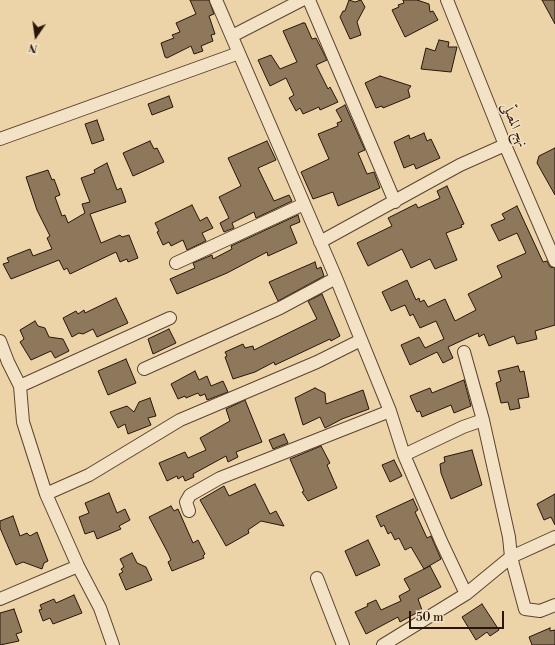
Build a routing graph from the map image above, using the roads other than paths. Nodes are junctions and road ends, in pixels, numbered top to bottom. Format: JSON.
{"nodes":[{"id":1,"x":216,"y":0,"type":"edge"},
{"id":2,"x":302,"y":0,"type":"edge"},
{"id":3,"x":309,"y":0,"type":"edge"},
{"id":4,"x":447,"y":0,"type":"edge"},
{"id":5,"x":232,"y":36,"type":"junction"},
{"id":6,"x":239,"y":53,"type":"junction"},
{"id":7,"x":0,"y":139,"type":"edge"},
{"id":8,"x":505,"y":144,"type":"junction"},
{"id":9,"x":395,"y":202,"type":"junction"},
{"id":10,"x":304,"y":204,"type":"junction"},
{"id":11,"x":320,"y":242,"type":"junction"},
{"id":12,"x":555,"y":261,"type":"edge"},
{"id":13,"x":176,"y":263,"type":"dead end"},
{"id":14,"x":336,"y":278,"type":"junction"},
{"id":15,"x":170,"y":318,"type":"dead end"},
{"id":16,"x":361,"y":340,"type":"junction"},
{"id":17,"x":0,"y":341,"type":"edge"},
{"id":18,"x":464,"y":352,"type":"dead end"},
{"id":19,"x":144,"y":369,"type":"dead end"},
{"id":20,"x":20,"y":386,"type":"junction"},
{"id":21,"x":390,"y":411,"type":"junction"},
{"id":22,"x":483,"y":420,"type":"junction"},
{"id":23,"x":404,"y":455,"type":"junction"},
{"id":24,"x":46,"y":494,"type":"junction"},
{"id":25,"x":189,"y":511,"type":"dead end"},
{"id":26,"x":555,"y":537,"type":"edge"},
{"id":27,"x":512,"y":557,"type":"junction"},
{"id":28,"x":78,"y":566,"type":"junction"},
{"id":29,"x":317,"y":578,"type":"dead end"},
{"id":30,"x":466,"y":594,"type":"junction"},
{"id":31,"x":0,"y":599,"type":"edge"},
{"id":32,"x":555,"y":605,"type":"edge"},
{"id":33,"x":113,"y":645,"type":"edge"},
{"id":34,"x":343,"y":645,"type":"edge"},
{"id":35,"x":383,"y":645,"type":"edge"}],
"edges":[{"from":1,"to":5,"type":"street"},
{"from":2,"to":5,"type":"street"},
{"from":3,"to":9,"type":"street"},
{"from":4,"to":8,"type":"street","name":"نهج المصلّى"},
{"from":5,"to":6,"type":"street"},
{"from":6,"to":7,"type":"street"},
{"from":6,"to":10,"type":"street"},
{"from":8,"to":9,"type":"street"},
{"from":8,"to":12,"type":"street","name":"نهج المصلّى"},
{"from":9,"to":11,"type":"street"},
{"from":10,"to":11,"type":"street"},
{"from":10,"to":13,"type":"street"},
{"from":11,"to":14,"type":"street"},
{"from":14,"to":16,"type":"street"},
{"from":14,"to":19,"type":"street"},
{"from":15,"to":20,"type":"street"},
{"from":16,"to":21,"type":"street"},
{"from":16,"to":24,"type":"street"},
{"from":17,"to":20,"type":"street"},
{"from":18,"to":22,"type":"street"},
{"from":20,"to":24,"type":"street"},
{"from":21,"to":23,"type":"street"},
{"from":21,"to":25,"type":"street"},
{"from":22,"to":23,"type":"street"},
{"from":22,"to":27,"type":"street"},
{"from":23,"to":30,"type":"street"},
{"from":24,"to":28,"type":"street"},
{"from":26,"to":27,"type":"street"},
{"from":27,"to":30,"type":"street"},
{"from":27,"to":32,"type":"street"},
{"from":28,"to":31,"type":"street"},
{"from":28,"to":33,"type":"street"},
{"from":29,"to":34,"type":"street"},
{"from":30,"to":35,"type":"street"}]}
